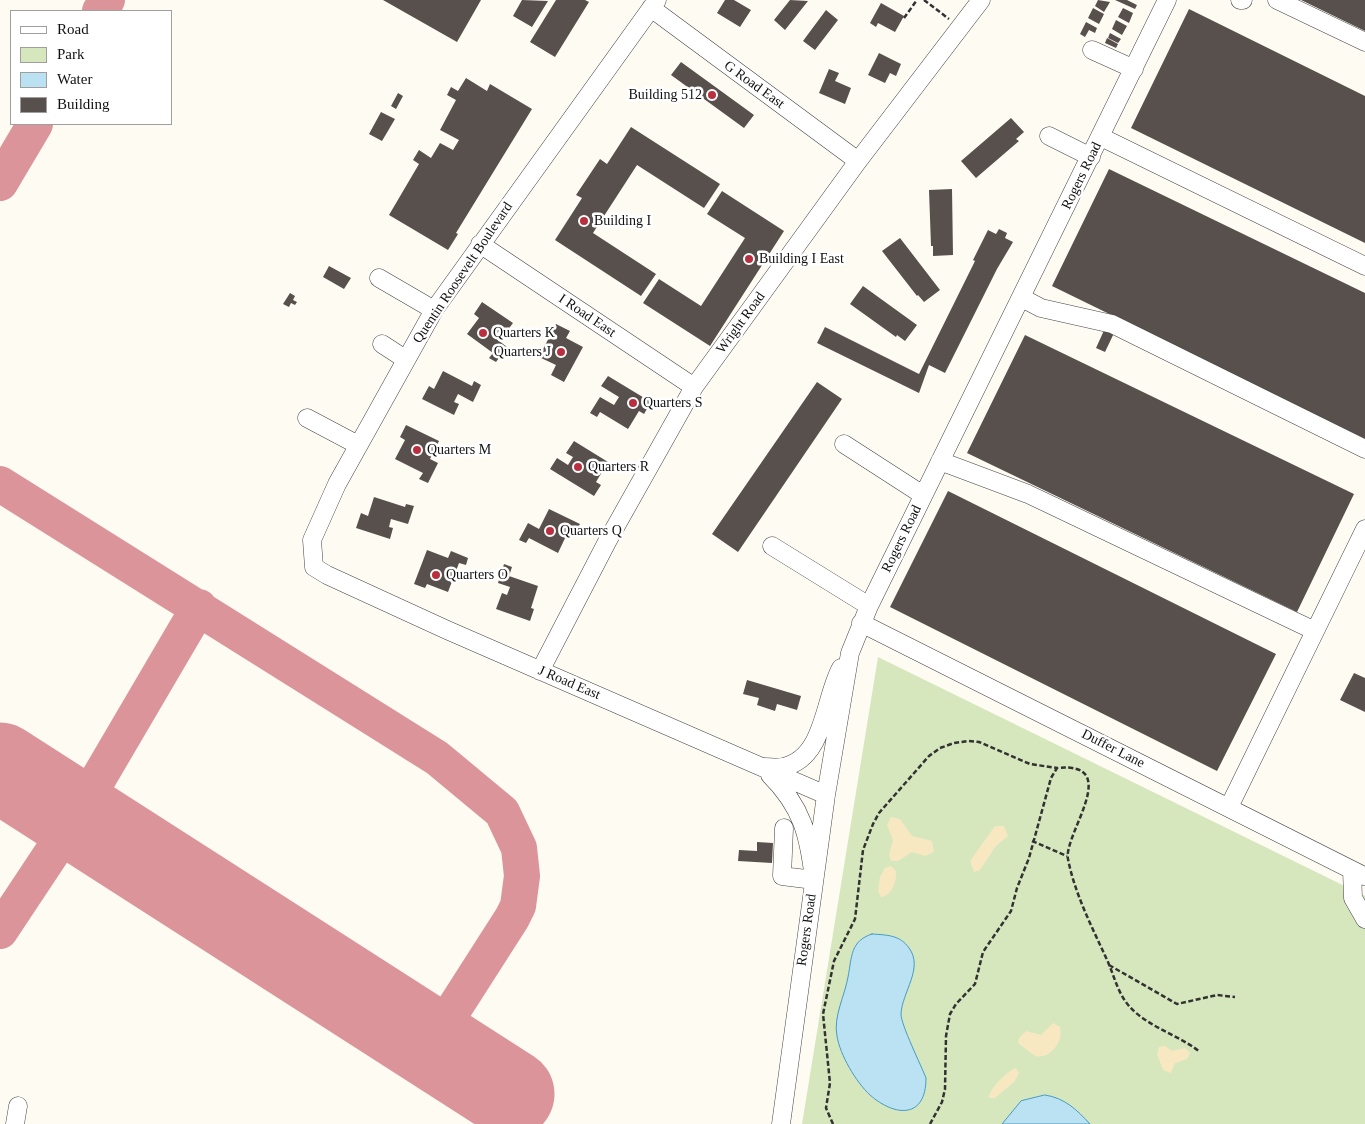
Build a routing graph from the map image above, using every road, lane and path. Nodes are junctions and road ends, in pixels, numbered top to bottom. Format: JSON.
{"nodes":[{"id":1,"x":917,"y":0,"type":"edge"},
{"id":2,"x":924,"y":0,"type":"edge"},
{"id":3,"x":981,"y":0,"type":"edge"},
{"id":4,"x":1168,"y":0,"type":"edge"},
{"id":5,"x":1277,"y":0,"type":"edge"},
{"id":6,"x":654,"y":4,"type":"edge"},
{"id":7,"x":904,"y":18,"type":"dead end"},
{"id":8,"x":962,"y":28,"type":"junction"},
{"id":9,"x":1365,"y":42,"type":"edge"},
{"id":10,"x":1092,"y":50,"type":"dead end"},
{"id":11,"x":1134,"y":69,"type":"junction"},
{"id":12,"x":1049,"y":136,"type":"dead end"},
{"id":13,"x":1101,"y":137,"type":"junction"},
{"id":14,"x":1091,"y":157,"type":"junction"},
{"id":15,"x":858,"y":161,"type":"junction"},
{"id":16,"x":480,"y":244,"type":"junction"},
{"id":17,"x":1365,"y":266,"type":"edge"},
{"id":18,"x":379,"y":278,"type":"dead end"},
{"id":19,"x":1022,"y":298,"type":"junction"},
{"id":20,"x":434,"y":310,"type":"junction"},
{"id":21,"x":382,"y":344,"type":"dead end"},
{"id":22,"x":405,"y":359,"type":"junction"},
{"id":23,"x":694,"y":387,"type":"junction"},
{"id":24,"x":307,"y":418,"type":"dead end"},
{"id":25,"x":844,"y":444,"type":"dead end"},
{"id":26,"x":358,"y":445,"type":"junction"},
{"id":27,"x":1365,"y":449,"type":"edge"},
{"id":28,"x":940,"y":461,"type":"junction"},
{"id":29,"x":923,"y":495,"type":"junction"},
{"id":30,"x":1365,"y":529,"type":"edge"},
{"id":31,"x":772,"y":546,"type":"dead end"},
{"id":32,"x":314,"y":567,"type":"joint"},
{"id":33,"x":869,"y":606,"type":"junction"},
{"id":34,"x":861,"y":623,"type":"junction"},
{"id":35,"x":1315,"y":631,"type":"junction"},
{"id":36,"x":850,"y":653,"type":"junction"},
{"id":37,"x":540,"y":671,"type":"junction"},
{"id":38,"x":762,"y":767,"type":"junction"},
{"id":39,"x":1057,"y":768,"type":"junction"},
{"id":40,"x":826,"y":795,"type":"junction"},
{"id":41,"x":1229,"y":807,"type":"junction"},
{"id":42,"x":784,"y":828,"type":"dead end"},
{"id":43,"x":1032,"y":841,"type":"junction"},
{"id":44,"x":1067,"y":856,"type":"junction"},
{"id":45,"x":1358,"y":873,"type":"edge"},
{"id":46,"x":814,"y":880,"type":"junction"},
{"id":47,"x":1365,"y":919,"type":"edge"},
{"id":48,"x":1110,"y":966,"type":"junction"},
{"id":49,"x":1235,"y":997,"type":"dead end"},
{"id":50,"x":1200,"y":1052,"type":"dead end"},
{"id":51,"x":18,"y":1106,"type":"dead end"},
{"id":52,"x":784,"y":1123,"type":"edge"},
{"id":53,"x":15,"y":1124,"type":"edge"},
{"id":54,"x":833,"y":1124,"type":"edge"},
{"id":55,"x":930,"y":1124,"type":"edge"}],
"edges":[{"from":1,"to":7,"type":"path"},
{"from":2,"to":8,"type":"path"},
{"from":3,"to":8,"type":"street","name":"Wright Road"},
{"from":4,"to":11,"type":"street","name":"Rogers Road"},
{"from":5,"to":9,"type":"street"},
{"from":6,"to":15,"type":"street","name":"G Road East"},
{"from":6,"to":16,"type":"street","name":"Quentin Roosevelt Boulevard"},
{"from":8,"to":15,"type":"street","name":"Wright Road"},
{"from":10,"to":11,"type":"street"},
{"from":11,"to":13,"type":"street","name":"Rogers Road"},
{"from":12,"to":14,"type":"street"},
{"from":13,"to":14,"type":"street","name":"Rogers Road"},
{"from":13,"to":17,"type":"street"},
{"from":14,"to":19,"type":"street","name":"Rogers Road"},
{"from":15,"to":23,"type":"street","name":"Wright Road"},
{"from":16,"to":20,"type":"street","name":"Quentin Roosevelt Boulevard"},
{"from":16,"to":23,"type":"street","name":"I Road East"},
{"from":18,"to":20,"type":"street"},
{"from":19,"to":27,"type":"street"},
{"from":19,"to":28,"type":"street","name":"Rogers Road"},
{"from":20,"to":22,"type":"street","name":"Quentin Roosevelt Boulevard"},
{"from":21,"to":22,"type":"street"},
{"from":22,"to":26,"type":"street","name":"Quentin Roosevelt Boulevard"},
{"from":23,"to":37,"type":"street","name":"Wright Road"},
{"from":24,"to":26,"type":"street"},
{"from":25,"to":29,"type":"street"},
{"from":26,"to":32,"type":"street","name":"Quentin Roosevelt Boulevard"},
{"from":28,"to":29,"type":"street","name":"Rogers Road"},
{"from":28,"to":35,"type":"street"},
{"from":29,"to":33,"type":"street","name":"Rogers Road"},
{"from":30,"to":35,"type":"street"},
{"from":31,"to":33,"type":"street"},
{"from":32,"to":37,"type":"street","name":"J Road East"},
{"from":33,"to":34,"type":"street","name":"Rogers Road"},
{"from":34,"to":36,"type":"street","name":"Rogers Road"},
{"from":34,"to":41,"type":"street","name":"Duffer Lane"},
{"from":35,"to":41,"type":"street"},
{"from":36,"to":38,"type":"street"},
{"from":36,"to":40,"type":"street","name":"Rogers Road"},
{"from":37,"to":38,"type":"street","name":"J Road East"},
{"from":38,"to":40,"type":"street","name":"J Road East"},
{"from":38,"to":46,"type":"street"},
{"from":39,"to":43,"type":"path"},
{"from":39,"to":44,"type":"path"},
{"from":39,"to":54,"type":"path"},
{"from":40,"to":46,"type":"street","name":"Rogers Road"},
{"from":41,"to":45,"type":"street","name":"Duffer Lane"},
{"from":42,"to":46,"type":"street"},
{"from":43,"to":44,"type":"path"},
{"from":43,"to":55,"type":"path"},
{"from":44,"to":48,"type":"path"},
{"from":45,"to":47,"type":"street"},
{"from":46,"to":52,"type":"street","name":"Rogers Road"},
{"from":48,"to":49,"type":"path"},
{"from":48,"to":50,"type":"path"},
{"from":51,"to":53,"type":"street"}]}
